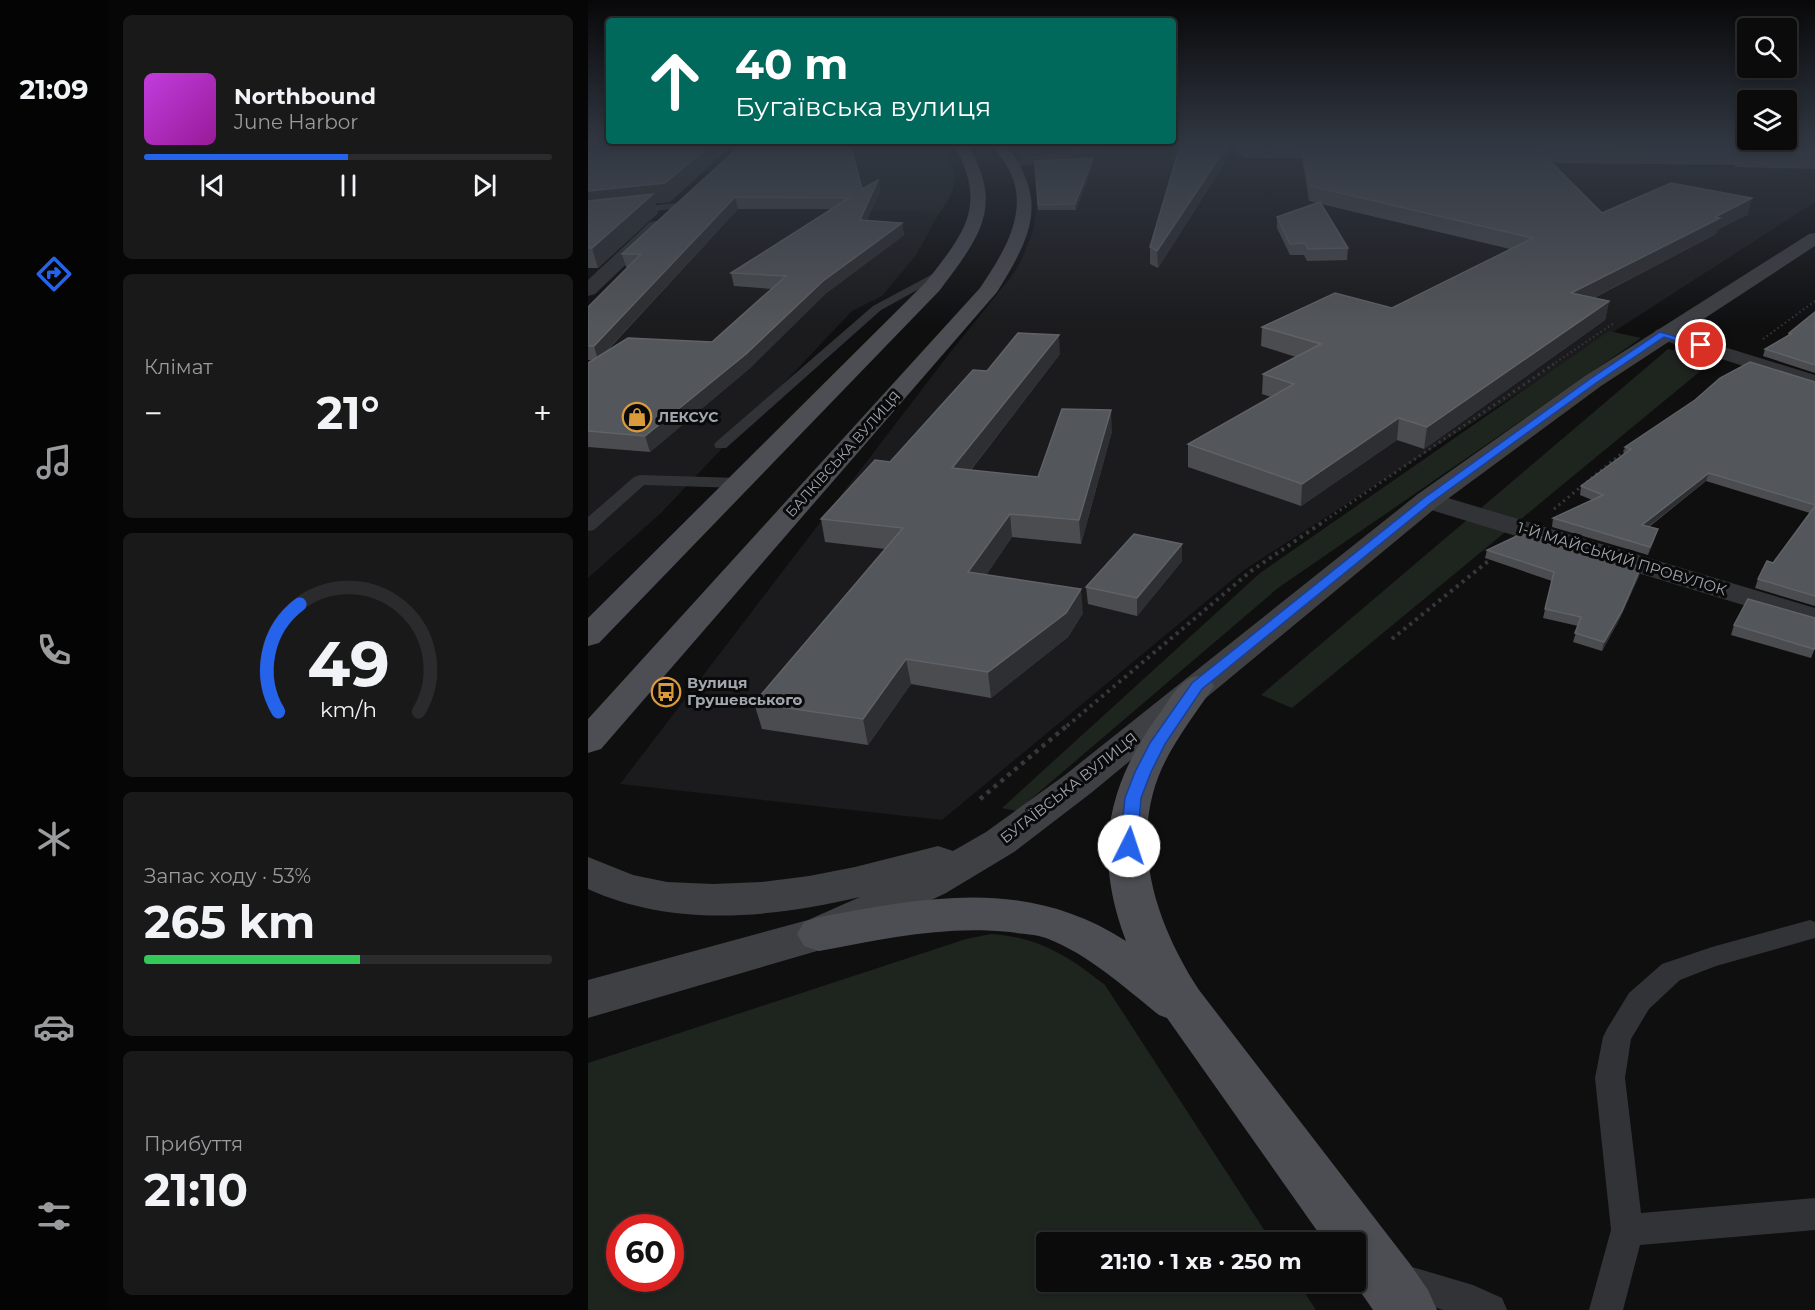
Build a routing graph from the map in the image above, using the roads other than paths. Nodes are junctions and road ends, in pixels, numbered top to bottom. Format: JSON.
{"nodes":[{"id":1,"x":667,"y":204,"type":"edge"},
{"id":2,"x":680,"y":204,"type":"edge"},
{"id":3,"x":979,"y":204,"type":"edge"},
{"id":4,"x":1025,"y":204,"type":"edge"},
{"id":5,"x":588,"y":215,"type":"edge"},
{"id":6,"x":1815,"y":238,"type":"edge"},
{"id":7,"x":944,"y":271,"type":"junction"},
{"id":8,"x":588,"y":290,"type":"edge"},
{"id":9,"x":1663,"y":334,"type":"junction"},
{"id":10,"x":1815,"y":382,"type":"edge"},
{"id":11,"x":721,"y":445,"type":"dead end"},
{"id":12,"x":740,"y":483,"type":"junction"},
{"id":13,"x":1428,"y":500,"type":"junction"},
{"id":14,"x":588,"y":526,"type":"edge"},
{"id":15,"x":1815,"y":618,"type":"edge"},
{"id":16,"x":588,"y":636,"type":"edge"},
{"id":17,"x":1197,"y":686,"type":"junction"},
{"id":18,"x":588,"y":741,"type":"edge"},
{"id":19,"x":1000,"y":842,"type":"junction"},
{"id":20,"x":588,"y":872,"type":"edge"},
{"id":21,"x":1810,"y":930,"type":"dead end"},
{"id":22,"x":819,"y":934,"type":"junction"},
{"id":23,"x":588,"y":999,"type":"edge"},
{"id":24,"x":1188,"y":1013,"type":"junction"},
{"id":25,"x":1815,"y":1214,"type":"edge"},
{"id":26,"x":1627,"y":1230,"type":"junction"},
{"id":27,"x":1395,"y":1292,"type":"edge"},
{"id":28,"x":1490,"y":1310,"type":"edge"},
{"id":29,"x":1606,"y":1310,"type":"edge"}],
"edges":[{"from":1,"to":5,"type":"lane"},
{"from":2,"to":8,"type":"street"},
{"from":3,"to":7,"type":"main road"},
{"from":4,"to":18,"type":"main road","name":"БАЛКІВСЬКА ВУЛИЦЯ"},
{"from":6,"to":9,"type":"main road","name":"БУГАЇВСЬКА ВУЛИЦЯ"},
{"from":7,"to":11,"type":"lane"},
{"from":7,"to":12,"type":"main road"},
{"from":9,"to":10,"type":"street"},
{"from":9,"to":13,"type":"main road","name":"БУГАЇВСЬКА ВУЛИЦЯ"},
{"from":12,"to":14,"type":"lane"},
{"from":12,"to":16,"type":"main road"},
{"from":13,"to":15,"type":"street","name":"1-Й МАЙСЬКИЙ ПРОВУЛОК"},
{"from":13,"to":17,"type":"main road","name":"БУГАЇВСЬКА ВУЛИЦЯ"},
{"from":17,"to":19,"type":"main road","name":"БУГАЇВСЬКА ВУЛИЦЯ"},
{"from":17,"to":24,"type":"main road"},
{"from":19,"to":20,"type":"main road"},
{"from":19,"to":22,"type":"main road","name":"БУГАЇВСЬКА ВУЛИЦЯ"},
{"from":21,"to":26,"type":"lane"},
{"from":22,"to":23,"type":"main road","name":"БУГАЇВСЬКА ВУЛИЦЯ"},
{"from":22,"to":24,"type":"main road"},
{"from":24,"to":27,"type":"main road"},
{"from":25,"to":26,"type":"lane"},
{"from":26,"to":29,"type":"lane"},
{"from":27,"to":28,"type":"lane"}]}
